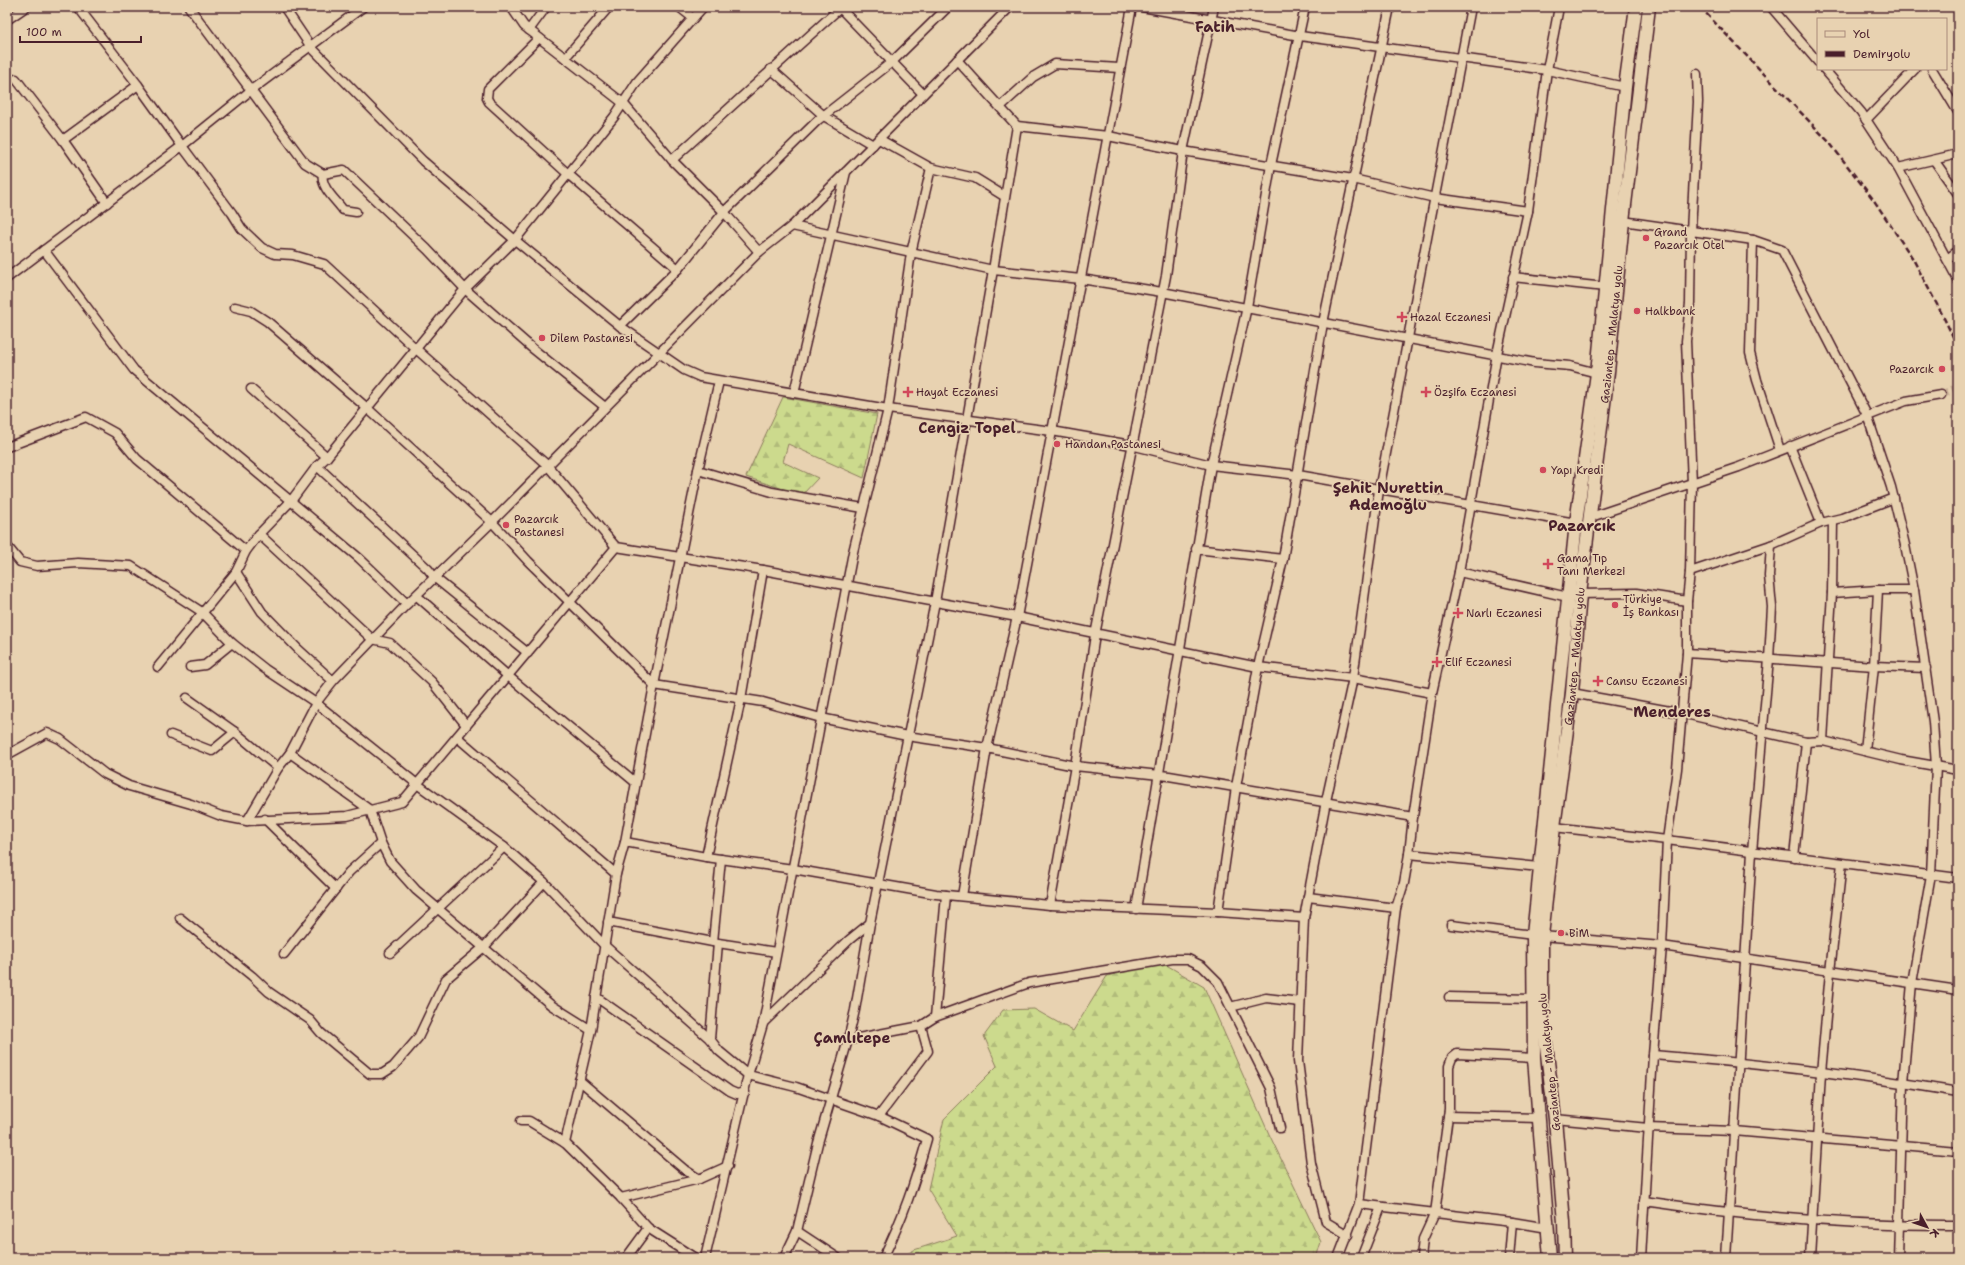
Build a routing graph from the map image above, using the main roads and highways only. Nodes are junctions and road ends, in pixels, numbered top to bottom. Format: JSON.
{"nodes":[{"id":1,"x":1636,"y":7,"type":"edge"},
{"id":2,"x":1649,"y":7,"type":"edge"},
{"id":3,"x":1574,"y":595,"type":"junction"},
{"id":4,"x":1537,"y":935,"type":"junction"},
{"id":5,"x":1550,"y":1258,"type":"edge"},
{"id":6,"x":1565,"y":1258,"type":"edge"}],
"edges":[{"from":1,"to":3,"type":"highway","name":"Gaziantep - Malatya yolu"},
{"from":2,"to":3,"type":"highway","name":"Gaziantep - Malatya yolu"},
{"from":3,"to":4,"type":"highway","name":"Gaziantep - Malatya yolu"},
{"from":3,"to":4,"type":"highway","name":"Gaziantep - Malatya yolu"},
{"from":4,"to":5,"type":"highway","name":"Gaziantep - Malatya yolu"},
{"from":4,"to":6,"type":"highway","name":"Gaziantep - Malatya yolu"}]}
